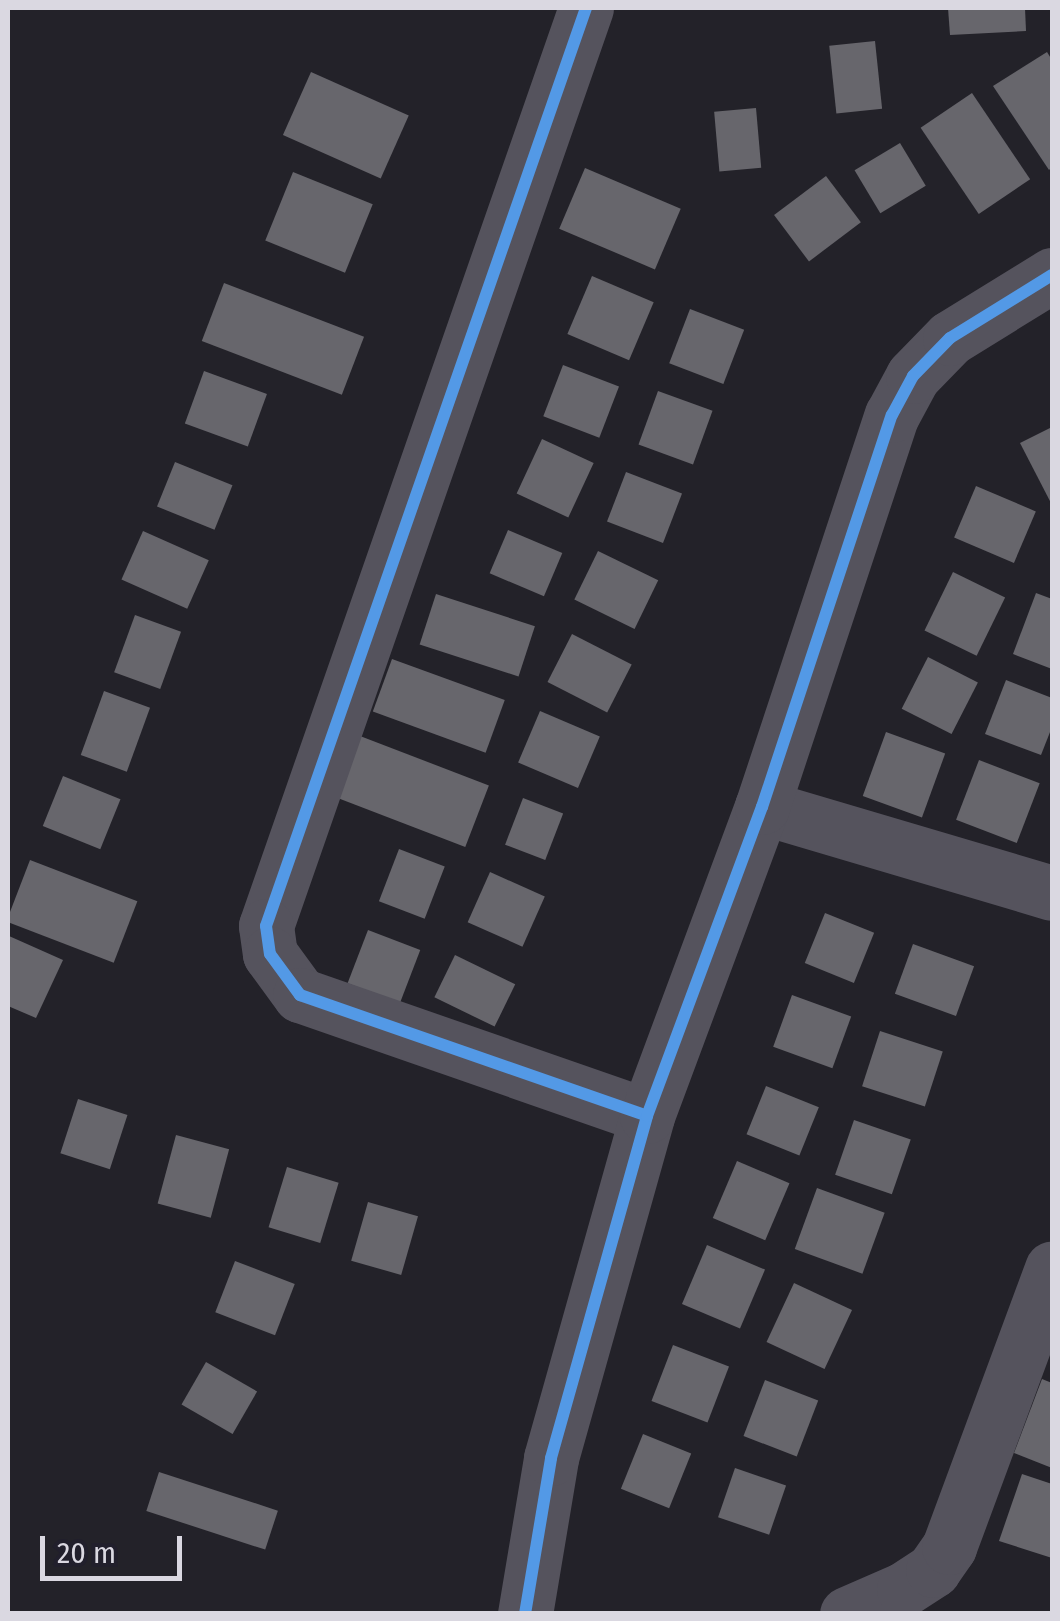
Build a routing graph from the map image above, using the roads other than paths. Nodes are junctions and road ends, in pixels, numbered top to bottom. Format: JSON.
{"nodes":[{"id":1,"x":586,"y":8,"type":"edge"},
{"id":2,"x":1052,"y":275,"type":"edge"},
{"id":3,"x":762,"y":807,"type":"junction"},
{"id":4,"x":1052,"y":894,"type":"edge"},
{"id":5,"x":647,"y":1116,"type":"junction"},
{"id":6,"x":1052,"y":1268,"type":"edge"},
{"id":7,"x":525,"y":1614,"type":"edge"},
{"id":8,"x":847,"y":1614,"type":"edge"}],
"edges":[{"from":1,"to":5,"type":"street"},
{"from":2,"to":3,"type":"street"},
{"from":3,"to":4,"type":"street"},
{"from":3,"to":5,"type":"street"},
{"from":5,"to":7,"type":"street"},
{"from":6,"to":8,"type":"street"}]}
